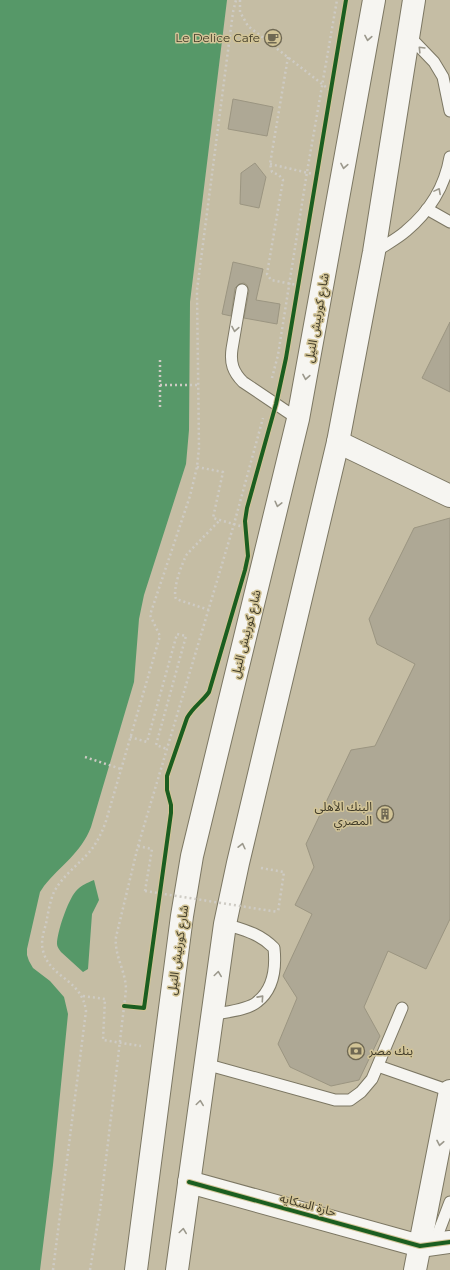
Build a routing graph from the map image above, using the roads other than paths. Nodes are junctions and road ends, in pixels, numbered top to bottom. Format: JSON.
{"nodes":[{"id":1,"x":374,"y":0,"type":"edge"},
{"id":2,"x":414,"y":0,"type":"edge"},
{"id":3,"x":409,"y":36,"type":"junction"},
{"id":4,"x":447,"y":79,"type":"edge"},
{"id":5,"x":450,"y":111,"type":"edge"},
{"id":6,"x":450,"y":157,"type":"edge"},
{"id":7,"x":427,"y":209,"type":"junction"},
{"id":8,"x":450,"y":222,"type":"edge"},
{"id":9,"x":374,"y":252,"type":"junction"},
{"id":10,"x":242,"y":290,"type":"dead end"},
{"id":11,"x":298,"y":420,"type":"junction"},
{"id":12,"x":338,"y":442,"type":"junction"},
{"id":13,"x":450,"y":496,"type":"edge"},
{"id":14,"x":225,"y":924,"type":"junction"},
{"id":15,"x":402,"y":1008,"type":"dead end"},
{"id":16,"x":212,"y":1015,"type":"junction"},
{"id":17,"x":205,"y":1064,"type":"junction"},
{"id":18,"x":378,"y":1066,"type":"junction"},
{"id":19,"x":450,"y":1091,"type":"edge"},
{"id":20,"x":189,"y":1182,"type":"junction"},
{"id":21,"x":450,"y":1202,"type":"edge"},
{"id":22,"x":435,"y":1244,"type":"edge"},
{"id":23,"x":136,"y":1270,"type":"edge"},
{"id":24,"x":177,"y":1270,"type":"edge"},
{"id":25,"x":415,"y":1270,"type":"edge"}],
"edges":[{"from":1,"to":11,"type":"main road","name":"شارع كورنيش النيل","one_way":true},
{"from":2,"to":3,"type":"main road"},
{"from":4,"to":3,"type":"lane","one_way":true},
{"from":3,"to":9,"type":"main road"},
{"from":4,"to":5,"type":"lane"},
{"from":7,"to":6,"type":"lane","one_way":true},
{"from":7,"to":8,"type":"lane"},
{"from":7,"to":9,"type":"lane"},
{"from":9,"to":12,"type":"main road"},
{"from":10,"to":11,"type":"lane","one_way":true},
{"from":11,"to":23,"type":"main road","name":"شارع كورنيش النيل","one_way":true},
{"from":12,"to":13,"type":"main road"},
{"from":14,"to":12,"type":"main road","one_way":true},
{"from":16,"to":14,"type":"main road","one_way":true},
{"from":16,"to":14,"type":"lane","one_way":true},
{"from":15,"to":18,"type":"lane"},
{"from":16,"to":17,"type":"main road"},
{"from":17,"to":18,"type":"lane"},
{"from":20,"to":17,"type":"main road","one_way":true},
{"from":18,"to":19,"type":"lane"},
{"from":19,"to":22,"type":"main road","one_way":true},
{"from":20,"to":22,"type":"main road","name":"حارة السكايه"},
{"from":24,"to":20,"type":"main road","one_way":true},
{"from":21,"to":22,"type":"lane"},
{"from":22,"to":25,"type":"main road"}]}
